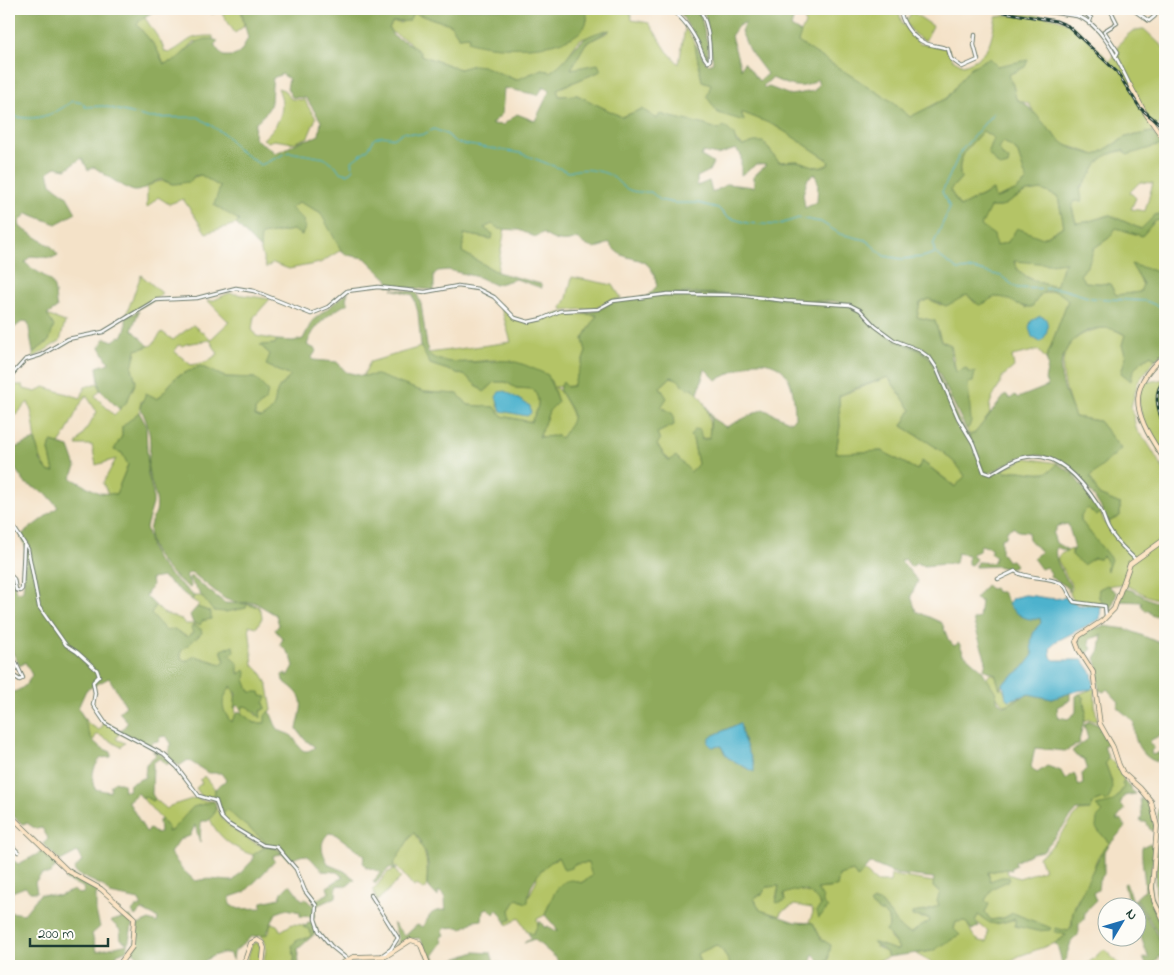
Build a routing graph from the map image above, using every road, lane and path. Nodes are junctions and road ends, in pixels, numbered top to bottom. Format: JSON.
{"nodes":[{"id":1,"x":662,"y":9,"type":"edge"},
{"id":2,"x":668,"y":9,"type":"edge"},
{"id":3,"x":699,"y":9,"type":"edge"},
{"id":4,"x":900,"y":9,"type":"edge"},
{"id":5,"x":1028,"y":9,"type":"edge"},
{"id":6,"x":1081,"y":9,"type":"edge"},
{"id":7,"x":1110,"y":9,"type":"edge"},
{"id":8,"x":1132,"y":9,"type":"edge"},
{"id":9,"x":1157,"y":9,"type":"edge"},
{"id":10,"x":656,"y":11,"type":"dead end"},
{"id":11,"x":1165,"y":17,"type":"edge"},
{"id":12,"x":1089,"y":24,"type":"junction"},
{"id":13,"x":975,"y":35,"type":"dead end"},
{"id":14,"x":1115,"y":56,"type":"junction"},
{"id":15,"x":1130,"y":85,"type":"joint"},
{"id":16,"x":1165,"y":141,"type":"edge"},
{"id":17,"x":1165,"y":355,"type":"edge"},
{"id":18,"x":9,"y":378,"type":"edge"},
{"id":19,"x":1165,"y":460,"type":"edge"},
{"id":20,"x":9,"y":520,"type":"edge"},
{"id":21,"x":1165,"y":539,"type":"edge"},
{"id":22,"x":24,"y":545,"type":"junction"},
{"id":23,"x":1136,"y":559,"type":"junction"},
{"id":24,"x":9,"y":574,"type":"edge"},
{"id":25,"x":998,"y":578,"type":"dead end"},
{"id":26,"x":1106,"y":617,"type":"junction"},
{"id":27,"x":9,"y":654,"type":"edge"},
{"id":28,"x":9,"y":673,"type":"edge"},
{"id":29,"x":9,"y":814,"type":"edge"},
{"id":30,"x":9,"y":843,"type":"edge"},
{"id":31,"x":18,"y":852,"type":"dead end"},
{"id":32,"x":372,"y":895,"type":"dead end"},
{"id":33,"x":1165,"y":924,"type":"edge"},
{"id":34,"x":380,"y":957,"type":"junction"},
{"id":35,"x":347,"y":959,"type":"junction"},
{"id":36,"x":118,"y":966,"type":"edge"},
{"id":37,"x":243,"y":966,"type":"edge"},
{"id":38,"x":262,"y":966,"type":"edge"},
{"id":39,"x":338,"y":966,"type":"edge"},
{"id":40,"x":429,"y":966,"type":"edge"}],
"edges":[{"from":1,"to":10,"type":"street"},
{"from":2,"to":3,"type":"street"},
{"from":4,"to":13,"type":"street"},
{"from":5,"to":12,"type":"street"},
{"from":6,"to":12,"type":"street"},
{"from":7,"to":14,"type":"street"},
{"from":8,"to":9,"type":"street"},
{"from":9,"to":11,"type":"street"},
{"from":12,"to":14,"type":"street"},
{"from":14,"to":15,"type":"street"},
{"from":15,"to":16,"type":"main road"},
{"from":17,"to":19,"type":"main road"},
{"from":18,"to":23,"type":"street"},
{"from":20,"to":22,"type":"street"},
{"from":21,"to":23,"type":"main road"},
{"from":22,"to":24,"type":"street"},
{"from":22,"to":35,"type":"street"},
{"from":23,"to":26,"type":"main road"},
{"from":25,"to":26,"type":"street"},
{"from":26,"to":33,"type":"main road"},
{"from":27,"to":28,"type":"street"},
{"from":29,"to":36,"type":"main road"},
{"from":30,"to":31,"type":"street"},
{"from":32,"to":34,"type":"street"},
{"from":34,"to":35,"type":"main road"},
{"from":34,"to":40,"type":"main road"},
{"from":35,"to":39,"type":"main road"},
{"from":37,"to":38,"type":"main road"}]}
